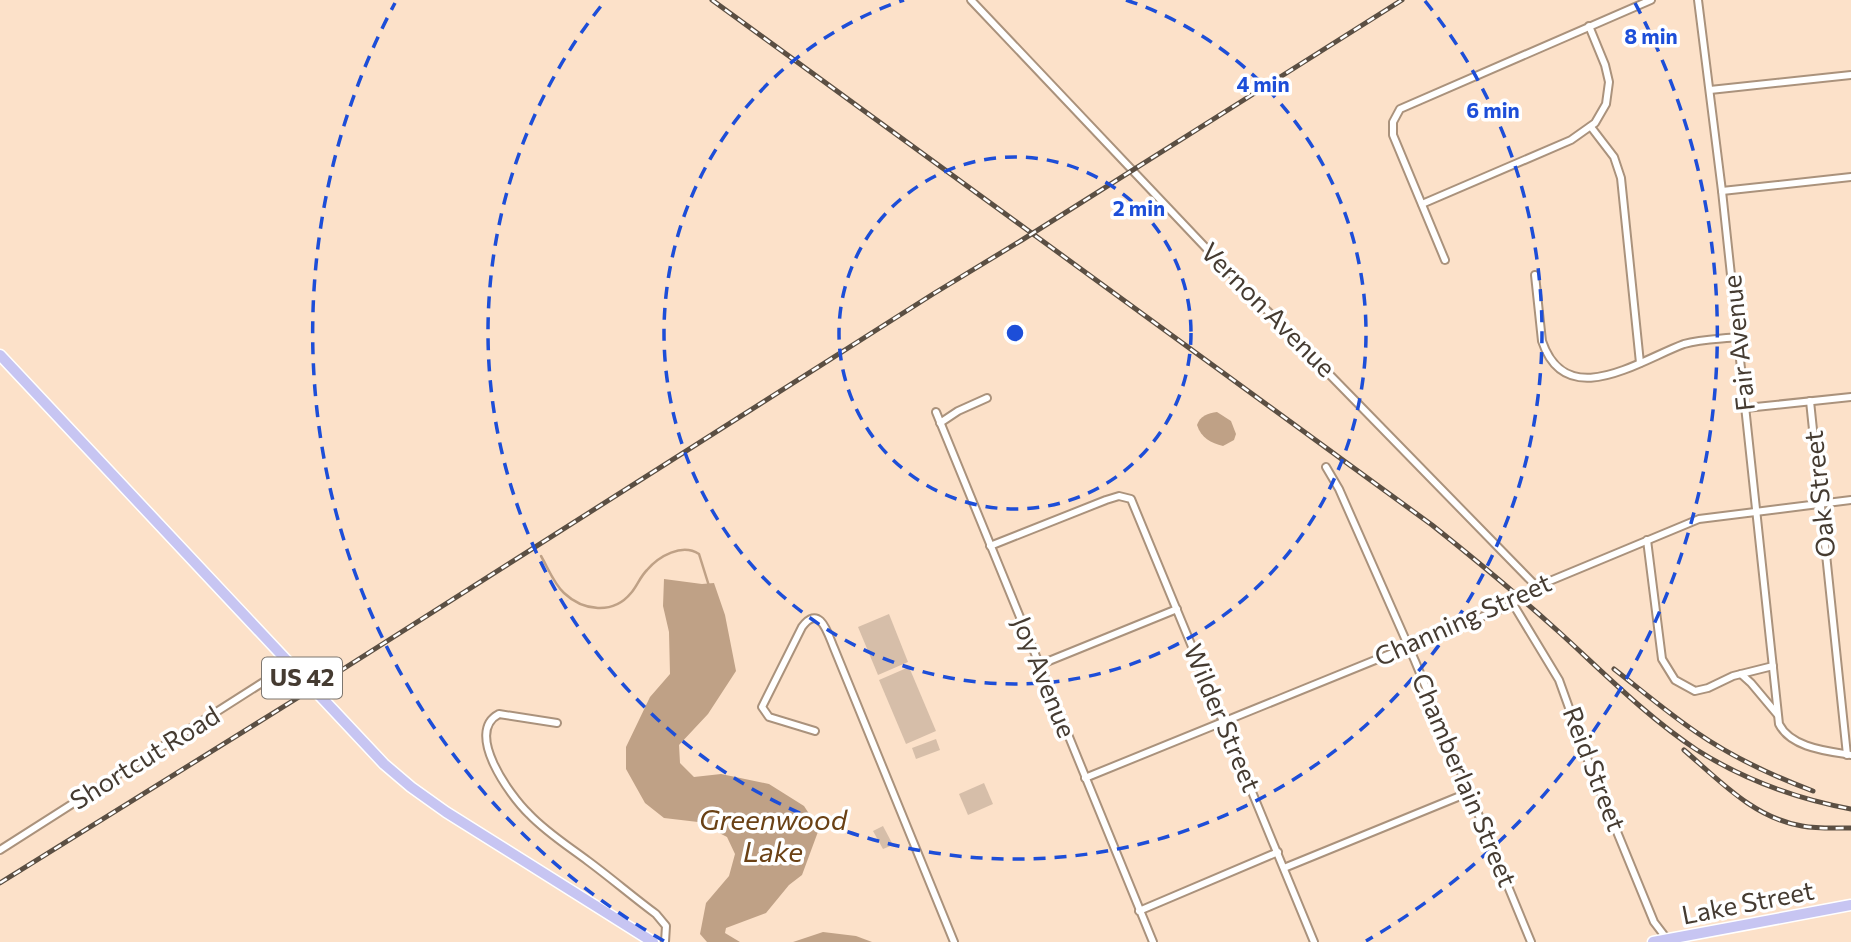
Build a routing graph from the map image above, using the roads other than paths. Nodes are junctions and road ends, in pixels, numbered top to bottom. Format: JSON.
{"nodes":[{"id":1,"x":971,"y":0,"type":"edge"},
{"id":2,"x":1651,"y":0,"type":"edge"},
{"id":3,"x":1698,"y":0,"type":"edge"},
{"id":4,"x":1589,"y":26,"type":"junction"},
{"id":5,"x":1851,"y":75,"type":"edge"},
{"id":6,"x":1710,"y":90,"type":"junction"},
{"id":7,"x":1591,"y":127,"type":"junction"},
{"id":8,"x":1851,"y":177,"type":"edge"},
{"id":9,"x":1722,"y":191,"type":"junction"},
{"id":10,"x":1422,"y":204,"type":"junction"},
{"id":11,"x":1445,"y":260,"type":"dead end"},
{"id":12,"x":1535,"y":275,"type":"dead end"},
{"id":13,"x":1737,"y":337,"type":"junction"},
{"id":14,"x":0,"y":355,"type":"edge"},
{"id":15,"x":1640,"y":362,"type":"junction"},
{"id":16,"x":1851,"y":397,"type":"edge"},
{"id":17,"x":987,"y":398,"type":"dead end"},
{"id":18,"x":1810,"y":401,"type":"junction"},
{"id":19,"x":1746,"y":408,"type":"junction"},
{"id":20,"x":936,"y":412,"type":"dead end"},
{"id":21,"x":940,"y":423,"type":"junction"},
{"id":22,"x":1326,"y":467,"type":"dead end"},
{"id":23,"x":1851,"y":500,"type":"edge"},
{"id":24,"x":1821,"y":503,"type":"junction"},
{"id":25,"x":1756,"y":510,"type":"junction"},
{"id":26,"x":1647,"y":540,"type":"junction"},
{"id":27,"x":990,"y":546,"type":"junction"},
{"id":28,"x":1537,"y":587,"type":"junction"},
{"id":29,"x":1513,"y":604,"type":"junction"},
{"id":30,"x":1177,"y":609,"type":"junction"},
{"id":31,"x":1408,"y":646,"type":"junction"},
{"id":32,"x":290,"y":665,"type":"junction"},
{"id":33,"x":1039,"y":665,"type":"junction"},
{"id":34,"x":1773,"y":666,"type":"junction"},
{"id":35,"x":1741,"y":674,"type":"junction"},
{"id":36,"x":1778,"y":716,"type":"junction"},
{"id":37,"x":1224,"y":722,"type":"junction"},
{"id":38,"x":557,"y":723,"type":"dead end"},
{"id":39,"x":815,"y":731,"type":"dead end"},
{"id":40,"x":1849,"y":755,"type":"edge"},
{"id":41,"x":1085,"y":778,"type":"junction"},
{"id":42,"x":1470,"y":792,"type":"junction"},
{"id":43,"x":0,"y":850,"type":"edge"},
{"id":44,"x":1278,"y":852,"type":"junction"},
{"id":45,"x":1284,"y":868,"type":"junction"},
{"id":46,"x":1851,"y":905,"type":"edge"},
{"id":47,"x":1139,"y":911,"type":"junction"},
{"id":48,"x":1667,"y":940,"type":"junction"},
{"id":49,"x":651,"y":941,"type":"edge"},
{"id":50,"x":665,"y":942,"type":"edge"},
{"id":51,"x":954,"y":942,"type":"edge"},
{"id":52,"x":1153,"y":942,"type":"edge"},
{"id":53,"x":1314,"y":942,"type":"edge"},
{"id":54,"x":1531,"y":942,"type":"edge"},
{"id":55,"x":1653,"y":942,"type":"edge"}],
"edges":[{"from":1,"to":28,"type":"street","name":"Vernon Avenue"},
{"from":2,"to":4,"type":"street"},
{"from":3,"to":6,"type":"street","name":"Fair Avenue"},
{"from":4,"to":7,"type":"street"},
{"from":4,"to":10,"type":"street"},
{"from":5,"to":6,"type":"street"},
{"from":6,"to":9,"type":"street","name":"Fair Avenue"},
{"from":7,"to":10,"type":"street"},
{"from":7,"to":15,"type":"street"},
{"from":8,"to":9,"type":"street"},
{"from":9,"to":13,"type":"street","name":"Fair Avenue"},
{"from":10,"to":11,"type":"street"},
{"from":12,"to":15,"type":"street"},
{"from":13,"to":15,"type":"street"},
{"from":13,"to":19,"type":"street","name":"Fair Avenue"},
{"from":14,"to":32,"type":"main road","number":"US 42"},
{"from":16,"to":18,"type":"street"},
{"from":17,"to":21,"type":"street"},
{"from":18,"to":19,"type":"street"},
{"from":18,"to":24,"type":"street","name":"Oak Street"},
{"from":19,"to":25,"type":"street","name":"Fair Avenue"},
{"from":20,"to":21,"type":"street","name":"Joy Avenue"},
{"from":21,"to":27,"type":"street","name":"Joy Avenue"},
{"from":22,"to":31,"type":"street","name":"Chamberlain Street"},
{"from":23,"to":24,"type":"street","name":"Channing Street"},
{"from":24,"to":25,"type":"street","name":"Channing Street"},
{"from":24,"to":40,"type":"street","name":"Oak Street"},
{"from":25,"to":26,"type":"street","name":"Channing Street"},
{"from":25,"to":34,"type":"street","name":"Fair Avenue"},
{"from":26,"to":28,"type":"street","name":"Channing Street"},
{"from":26,"to":35,"type":"street"},
{"from":27,"to":30,"type":"street","name":"Wilder Street"},
{"from":27,"to":33,"type":"street","name":"Joy Avenue"},
{"from":28,"to":29,"type":"street","name":"Channing Street"},
{"from":29,"to":31,"type":"street","name":"Channing Street"},
{"from":29,"to":48,"type":"street","name":"Reid Street"},
{"from":30,"to":33,"type":"street"},
{"from":30,"to":37,"type":"street","name":"Wilder Street"},
{"from":31,"to":37,"type":"street","name":"Channing Street"},
{"from":31,"to":42,"type":"street","name":"Chamberlain Street"},
{"from":32,"to":43,"type":"street","name":"Shortcut Road"},
{"from":32,"to":49,"type":"main road","number":"US 42"},
{"from":33,"to":41,"type":"street","name":"Joy Avenue"},
{"from":34,"to":35,"type":"street"},
{"from":34,"to":36,"type":"street","name":"Fair Avenue"},
{"from":35,"to":36,"type":"street"},
{"from":36,"to":40,"type":"street"},
{"from":37,"to":41,"type":"street","name":"Channing Street"},
{"from":37,"to":44,"type":"street","name":"Wilder Street"},
{"from":38,"to":50,"type":"street"},
{"from":39,"to":51,"type":"street"},
{"from":41,"to":47,"type":"street","name":"Joy Avenue"},
{"from":42,"to":45,"type":"street"},
{"from":42,"to":54,"type":"street","name":"Chamberlain Street"},
{"from":44,"to":45,"type":"street","name":"Wilder Street"},
{"from":44,"to":47,"type":"street"},
{"from":45,"to":53,"type":"street","name":"Wilder Street"},
{"from":46,"to":48,"type":"main road","name":"Lake Street"},
{"from":47,"to":52,"type":"street","name":"Joy Avenue"},
{"from":48,"to":55,"type":"main road","name":"Lake Street"}]}
